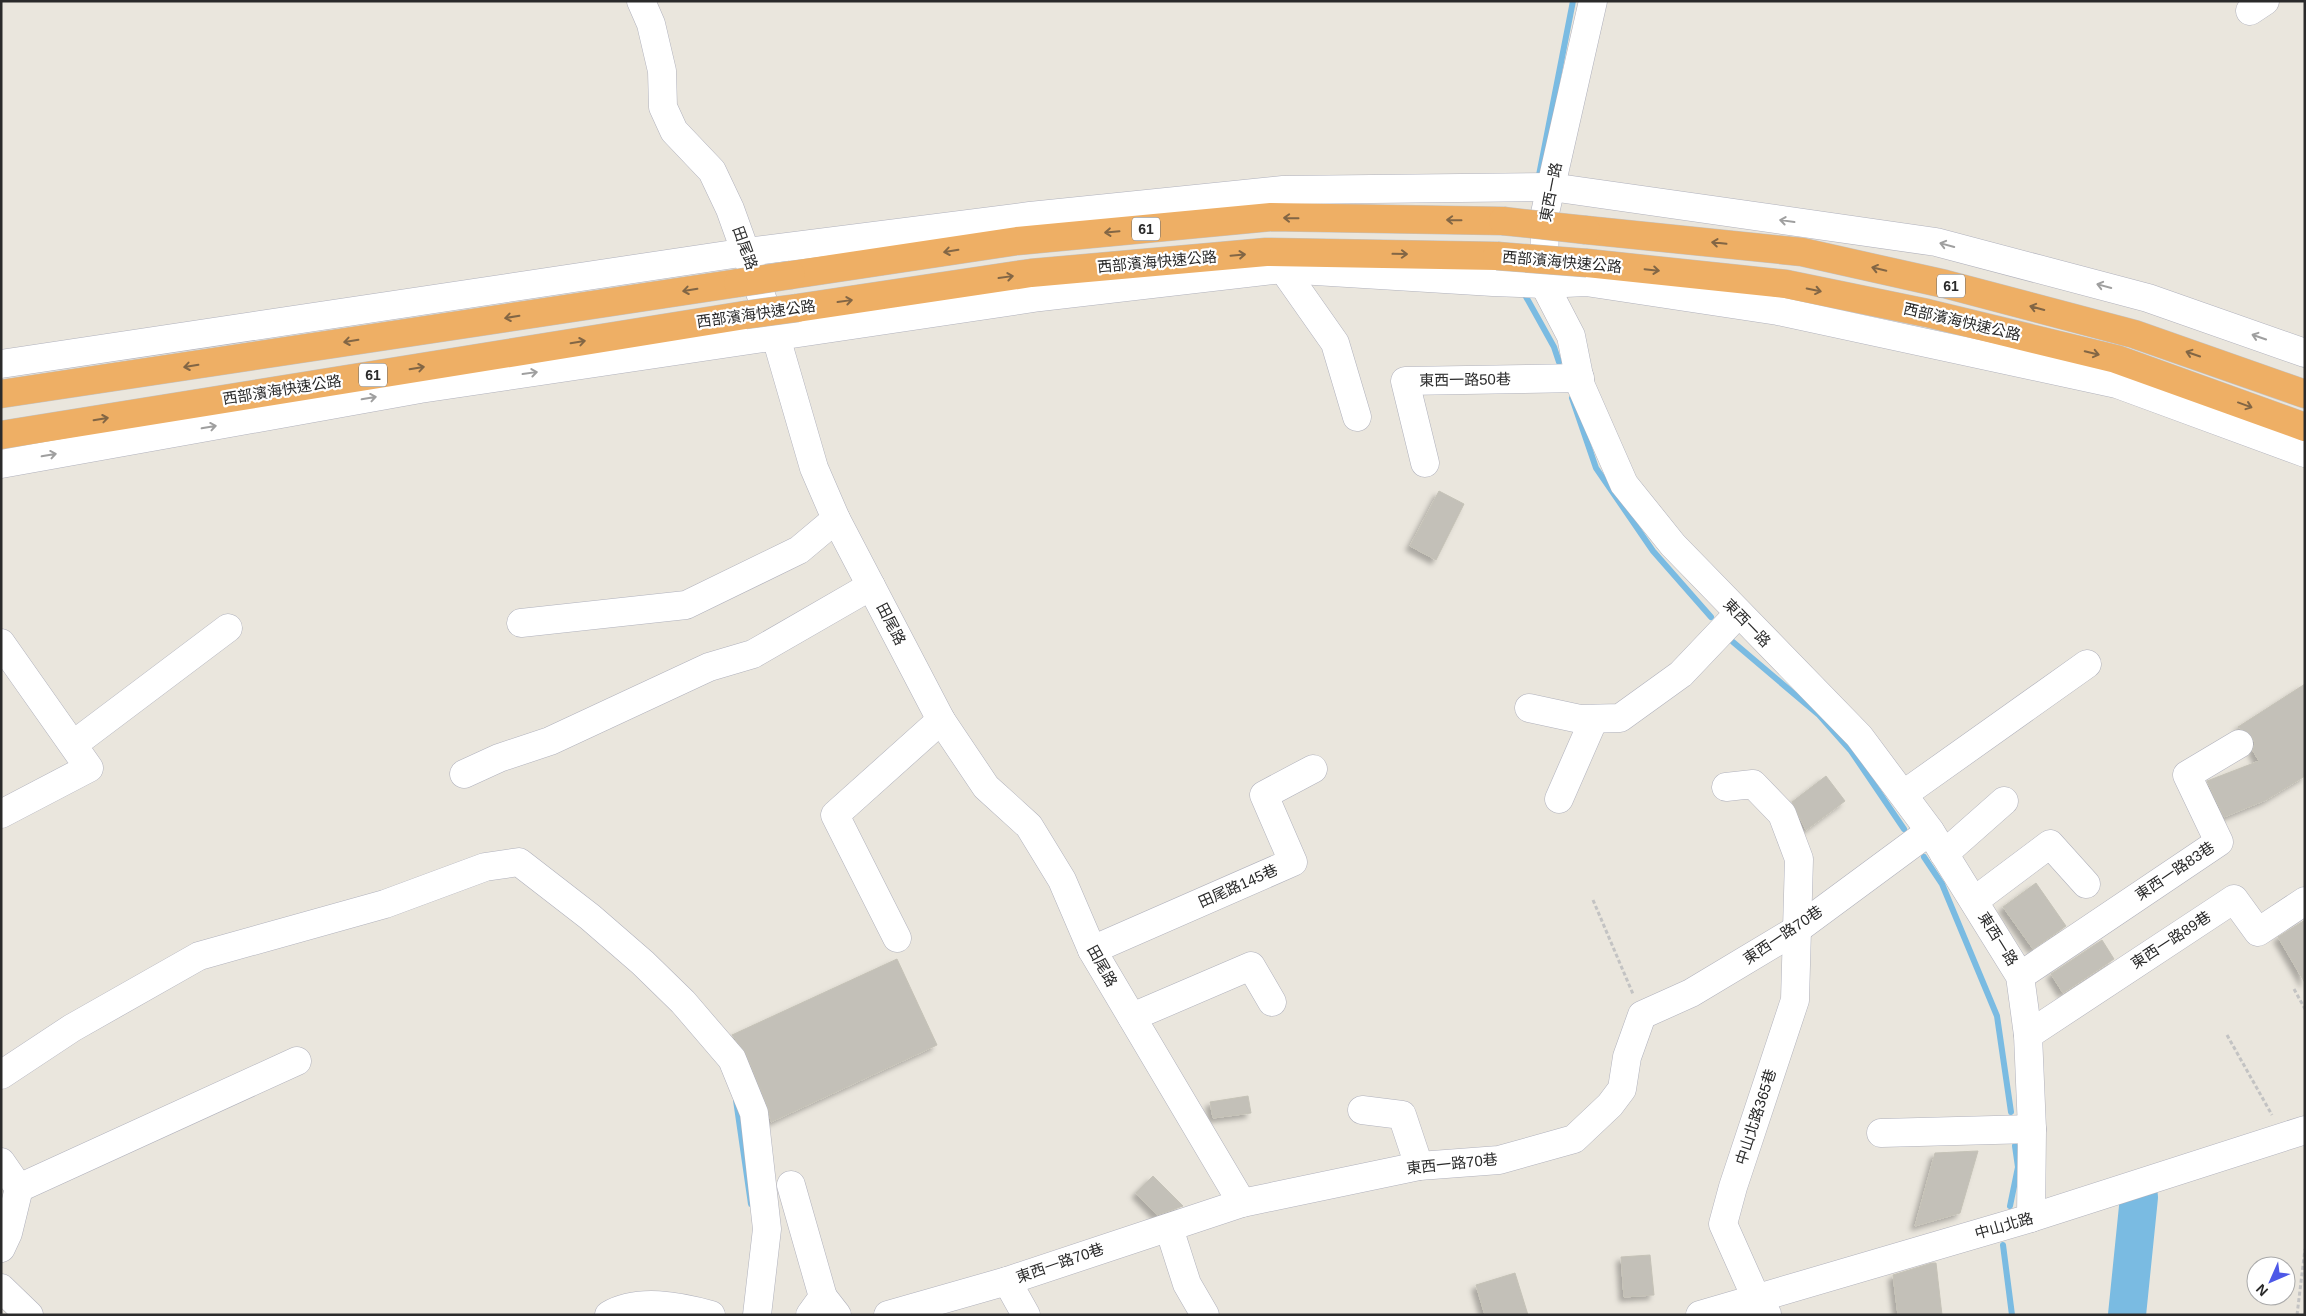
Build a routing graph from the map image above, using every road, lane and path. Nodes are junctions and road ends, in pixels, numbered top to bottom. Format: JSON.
{"nodes":[{"id":1,"x":641,"y":1,"type":"edge"},
{"id":2,"x":1593,"y":1,"type":"edge"},
{"id":3,"x":1551,"y":187,"type":"junction"},
{"id":4,"x":747,"y":252,"type":"junction"},
{"id":5,"x":1283,"y":270,"type":"junction"},
{"id":6,"x":1544,"y":284,"type":"junction"},
{"id":7,"x":776,"y":337,"type":"junction"},
{"id":8,"x":2305,"y":353,"type":"edge"},
{"id":9,"x":1,"y":364,"type":"edge"},
{"id":10,"x":1580,"y":378,"type":"junction"},
{"id":11,"x":1,"y":394,"type":"edge"},
{"id":12,"x":2305,"y":394,"type":"edge"},
{"id":13,"x":1357,"y":418,"type":"dead end"},
{"id":14,"x":2305,"y":427,"type":"edge"},
{"id":15,"x":1,"y":435,"type":"edge"},
{"id":16,"x":2305,"y":453,"type":"edge"},
{"id":17,"x":1426,"y":463,"type":"dead end"},
{"id":18,"x":1,"y":464,"type":"edge"},
{"id":19,"x":836,"y":518,"type":"junction"},
{"id":20,"x":872,"y":586,"type":"junction"},
{"id":21,"x":1738,"y":614,"type":"junction"},
{"id":22,"x":521,"y":623,"type":"dead end"},
{"id":23,"x":228,"y":628,"type":"dead end"},
{"id":24,"x":1,"y":643,"type":"edge"},
{"id":25,"x":2087,"y":664,"type":"dead end"},
{"id":26,"x":1529,"y":708,"type":"dead end"},
{"id":27,"x":1594,"y":719,"type":"junction"},
{"id":28,"x":941,"y":720,"type":"junction"},
{"id":29,"x":74,"y":744,"type":"junction"},
{"id":30,"x":2239,"y":744,"type":"dead end"},
{"id":31,"x":1313,"y":769,"type":"dead end"},
{"id":32,"x":464,"y":774,"type":"dead end"},
{"id":33,"x":1726,"y":787,"type":"dead end"},
{"id":34,"x":1904,"y":794,"type":"junction"},
{"id":35,"x":1559,"y":799,"type":"dead end"},
{"id":36,"x":2004,"y":801,"type":"dead end"},
{"id":37,"x":1,"y":814,"type":"edge"},
{"id":38,"x":1930,"y":831,"type":"junction"},
{"id":39,"x":1944,"y":854,"type":"junction"},
{"id":40,"x":2086,"y":884,"type":"dead end"},
{"id":41,"x":1593,"y":900,"type":"dead end"},
{"id":42,"x":1974,"y":901,"type":"junction"},
{"id":43,"x":2305,"y":901,"type":"edge"},
{"id":44,"x":1796,"y":930,"type":"junction"},
{"id":45,"x":897,"y":938,"type":"dead end"},
{"id":46,"x":1092,"y":950,"type":"junction"},
{"id":47,"x":2020,"y":976,"type":"junction"},
{"id":48,"x":2294,"y":989,"type":"dead end"},
{"id":49,"x":1272,"y":1002,"type":"dead end"},
{"id":50,"x":2305,"y":1009,"type":"edge"},
{"id":51,"x":1642,"y":1015,"type":"junction"},
{"id":52,"x":1132,"y":1017,"type":"junction"},
{"id":53,"x":2028,"y":1035,"type":"junction"},
{"id":54,"x":2227,"y":1035,"type":"dead end"},
{"id":55,"x":297,"y":1061,"type":"dead end"},
{"id":56,"x":1,"y":1076,"type":"edge"},
{"id":57,"x":1362,"y":1110,"type":"dead end"},
{"id":58,"x":2032,"y":1129,"type":"junction"},
{"id":59,"x":1881,"y":1132,"type":"dead end"},
{"id":60,"x":2294,"y":1133,"type":"edge"},
{"id":61,"x":1,"y":1162,"type":"edge"},
{"id":62,"x":1419,"y":1166,"type":"junction"},
{"id":63,"x":790,"y":1185,"type":"dead end"},
{"id":64,"x":19,"y":1188,"type":"junction"},
{"id":65,"x":1242,"y":1203,"type":"junction"},
{"id":66,"x":2032,"y":1218,"type":"junction"},
{"id":67,"x":1169,"y":1228,"type":"junction"},
{"id":68,"x":1,"y":1248,"type":"edge"},
{"id":69,"x":2305,"y":1249,"type":"edge"},
{"id":70,"x":1007,"y":1281,"type":"junction"},
{"id":71,"x":1,"y":1288,"type":"edge"},
{"id":72,"x":1762,"y":1306,"type":"edge"},
{"id":73,"x":824,"y":1309,"type":"edge"},
{"id":74,"x":29,"y":1315,"type":"edge"},
{"id":75,"x":609,"y":1315,"type":"edge"},
{"id":76,"x":710,"y":1315,"type":"edge"},
{"id":77,"x":757,"y":1315,"type":"edge"},
{"id":78,"x":888,"y":1315,"type":"edge"},
{"id":79,"x":1026,"y":1315,"type":"edge"},
{"id":80,"x":1205,"y":1315,"type":"edge"},
{"id":81,"x":1700,"y":1315,"type":"edge"},
{"id":82,"x":2297,"y":1315,"type":"edge"}],
"edges":[{"from":1,"to":4,"type":"street","name":"田尾路"},
{"from":2,"to":3,"type":"street","name":"東西一路"},
{"from":3,"to":4,"type":"street"},
{"from":3,"to":6,"type":"street","name":"東西一路"},
{"from":8,"to":3,"type":"street","one_way":true},
{"from":4,"to":7,"type":"street","name":"田尾路"},
{"from":4,"to":9,"type":"street"},
{"from":5,"to":6,"type":"street"},
{"from":5,"to":7,"type":"street"},
{"from":5,"to":13,"type":"street"},
{"from":6,"to":10,"type":"street","name":"東西一路"},
{"from":6,"to":16,"type":"street"},
{"from":18,"to":7,"type":"street","one_way":true},
{"from":7,"to":19,"type":"street","name":"田尾路"},
{"from":10,"to":17,"type":"street","name":"東西一路50巷"},
{"from":10,"to":21,"type":"street","name":"東西一路"},
{"from":12,"to":11,"type":"highway","name":"西部濱海快速公路","number":"61","one_way":true,"bridge":true},
{"from":15,"to":14,"type":"highway","name":"西部濱海快速公路","number":"61","one_way":true,"bridge":true},
{"from":19,"to":20,"type":"street","name":"田尾路"},
{"from":19,"to":22,"type":"street"},
{"from":20,"to":28,"type":"street","name":"田尾路"},
{"from":20,"to":32,"type":"street"},
{"from":21,"to":27,"type":"street"},
{"from":21,"to":34,"type":"street","name":"東西一路"},
{"from":23,"to":29,"type":"street"},
{"from":24,"to":29,"type":"street"},
{"from":25,"to":34,"type":"street"},
{"from":26,"to":27,"type":"street"},
{"from":27,"to":35,"type":"street"},
{"from":28,"to":45,"type":"street"},
{"from":28,"to":46,"type":"street","name":"田尾路"},
{"from":29,"to":37,"type":"street"},
{"from":30,"to":47,"type":"street","name":"東西一路83巷"},
{"from":31,"to":46,"type":"street","name":"田尾路145巷"},
{"from":33,"to":44,"type":"street","name":"中山北路365巷"},
{"from":34,"to":38,"type":"street","name":"東西一路"},
{"from":36,"to":39,"type":"street"},
{"from":38,"to":39,"type":"street","name":"東西一路"},
{"from":38,"to":44,"type":"street","name":"東西一路70巷"},
{"from":39,"to":42,"type":"street","name":"東西一路"},
{"from":40,"to":42,"type":"street"},
{"from":41,"to":51,"type":"path"},
{"from":42,"to":47,"type":"street","name":"東西一路"},
{"from":43,"to":53,"type":"street","name":"東西一路89巷"},
{"from":44,"to":51,"type":"street","name":"東西一路70巷"},
{"from":44,"to":72,"type":"street","name":"中山北路365巷"},
{"from":46,"to":52,"type":"street","name":"田尾路"},
{"from":47,"to":53,"type":"street","name":"東西一路"},
{"from":48,"to":50,"type":"path"},
{"from":49,"to":52,"type":"street"},
{"from":51,"to":62,"type":"street","name":"東西一路70巷"},
{"from":52,"to":65,"type":"street","name":"田尾路"},
{"from":53,"to":58,"type":"street","name":"東西一路"},
{"from":54,"to":60,"type":"path"},
{"from":55,"to":64,"type":"street"},
{"from":56,"to":77,"type":"street"},
{"from":57,"to":62,"type":"street"},
{"from":58,"to":59,"type":"street"},
{"from":58,"to":66,"type":"street","name":"東西一路"},
{"from":60,"to":66,"type":"street","name":"中山北路"},
{"from":61,"to":64,"type":"street"},
{"from":62,"to":65,"type":"street","name":"東西一路70巷"},
{"from":63,"to":73,"type":"street"},
{"from":64,"to":68,"type":"street"},
{"from":65,"to":67,"type":"street","name":"東西一路70巷"},
{"from":66,"to":72,"type":"street","name":"中山北路"},
{"from":67,"to":70,"type":"street","name":"東西一路70巷"},
{"from":67,"to":80,"type":"street"},
{"from":69,"to":82,"type":"path"},
{"from":70,"to":78,"type":"street","name":"東西一路70巷"},
{"from":70,"to":79,"type":"street"},
{"from":71,"to":74,"type":"street"},
{"from":72,"to":81,"type":"street","name":"中山北路"},
{"from":75,"to":76,"type":"street"}]}
